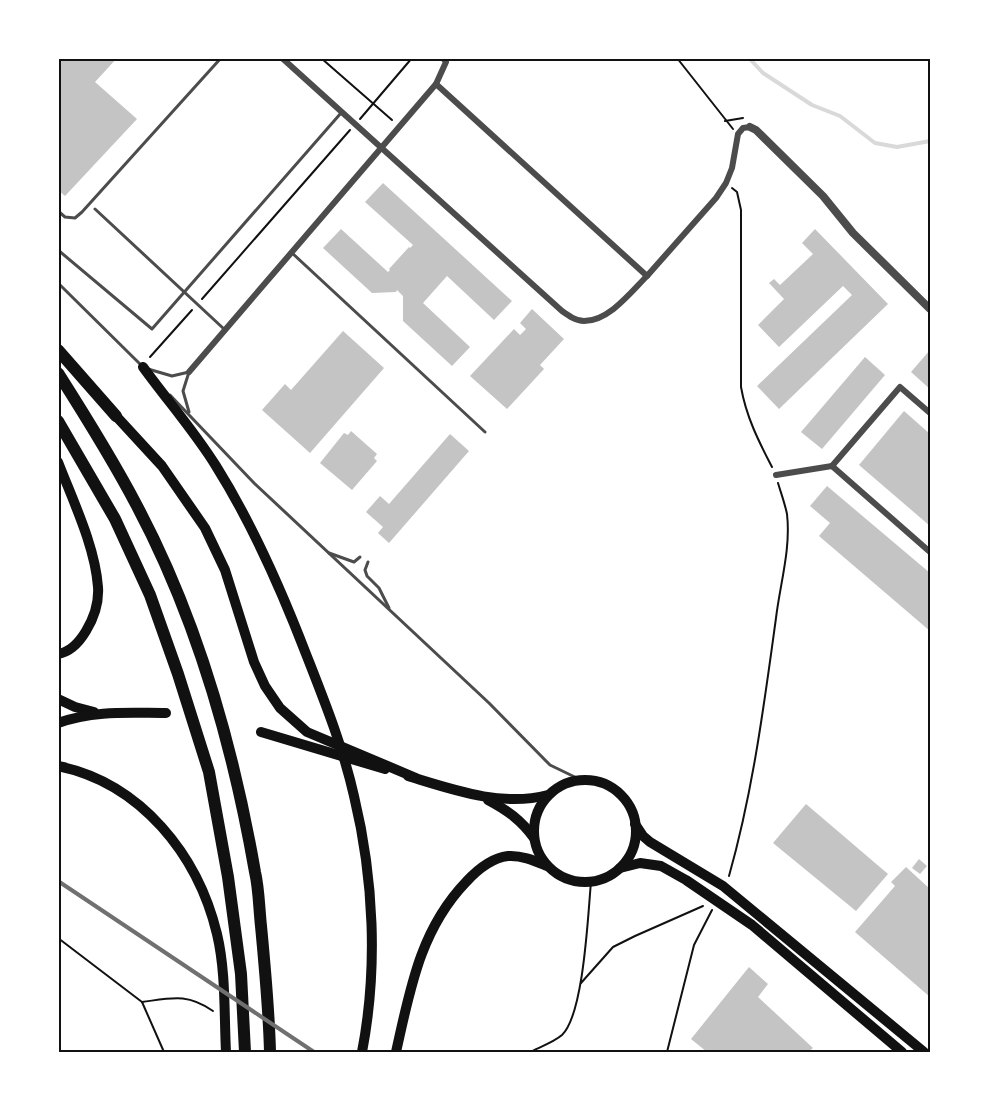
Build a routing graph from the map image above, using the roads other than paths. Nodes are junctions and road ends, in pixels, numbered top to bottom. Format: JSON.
{"nodes":[{"id":1,"x":221,"y":58,"type":"edge"},
{"id":2,"x":282,"y":58,"type":"edge"},
{"id":3,"x":443,"y":58,"type":"edge"},
{"id":4,"x":436,"y":84,"type":"junction"},
{"id":5,"x":341,"y":112,"type":"junction"},
{"id":6,"x":750,"y":127,"type":"joint"},
{"id":7,"x":381,"y":148,"type":"junction"},
{"id":8,"x":95,"y":209,"type":"dead end"},
{"id":9,"x":58,"y":211,"type":"edge"},
{"id":10,"x":58,"y":250,"type":"edge"},
{"id":11,"x":292,"y":253,"type":"junction"},
{"id":12,"x":647,"y":276,"type":"junction"},
{"id":13,"x":58,"y":283,"type":"edge"},
{"id":14,"x":185,"y":292,"type":"junction"},
{"id":15,"x":930,"y":309,"type":"edge"},
{"id":16,"x":226,"y":330,"type":"junction"},
{"id":17,"x":58,"y":350,"type":"edge"},
{"id":18,"x":143,"y":367,"type":"junction"},
{"id":19,"x":189,"y":372,"type":"junction"},
{"id":20,"x":58,"y":373,"type":"edge"},
{"id":21,"x":930,"y":413,"type":"edge"},
{"id":22,"x":190,"y":414,"type":"junction"},
{"id":23,"x":116,"y":416,"type":"joint"},
{"id":24,"x":58,"y":421,"type":"edge"},
{"id":25,"x":485,"y":432,"type":"dead end"},
{"id":26,"x":58,"y":462,"type":"edge"},
{"id":27,"x":832,"y":466,"type":"junction"},
{"id":28,"x":776,"y":475,"type":"road end"},
{"id":29,"x":326,"y":552,"type":"junction"},
{"id":30,"x":930,"y":552,"type":"edge"},
{"id":31,"x":360,"y":557,"type":"dead end"},
{"id":32,"x":368,"y":562,"type":"dead end"},
{"id":33,"x":392,"y":613,"type":"junction"},
{"id":34,"x":58,"y":654,"type":"edge"},
{"id":35,"x":58,"y":699,"type":"edge"},
{"id":36,"x":97,"y":713,"type":"junction"},
{"id":37,"x":166,"y":713,"type":"dead end"},
{"id":38,"x":58,"y":723,"type":"edge"},
{"id":39,"x":261,"y":732,"type":"dead end"},
{"id":40,"x":58,"y":766,"type":"edge"},
{"id":41,"x":416,"y":778,"type":"junction"},
{"id":42,"x":581,"y":780,"type":"junction"},
{"id":43,"x":548,"y":795,"type":"junction"},
{"id":44,"x":482,"y":796,"type":"junction"},
{"id":45,"x":635,"y":824,"type":"junction"},
{"id":46,"x":534,"y":838,"type":"junction"},
{"id":47,"x":547,"y":866,"type":"junction"},
{"id":48,"x":620,"y":868,"type":"junction"},
{"id":49,"x":226,"y":1053,"type":"edge"},
{"id":50,"x":245,"y":1053,"type":"edge"},
{"id":51,"x":270,"y":1053,"type":"edge"},
{"id":52,"x":362,"y":1053,"type":"edge"},
{"id":53,"x":396,"y":1053,"type":"edge"},
{"id":54,"x":902,"y":1053,"type":"edge"},
{"id":55,"x":924,"y":1053,"type":"edge"}],
"edges":[{"from":1,"to":9,"type":"lane"},
{"from":2,"to":5,"type":"street"},
{"from":3,"to":4,"type":"street"},
{"from":4,"to":7,"type":"street"},
{"from":4,"to":12,"type":"street"},
{"from":5,"to":7,"type":"street"},
{"from":5,"to":14,"type":"lane"},
{"from":6,"to":12,"type":"street"},
{"from":6,"to":15,"type":"street"},
{"from":7,"to":11,"type":"street"},
{"from":7,"to":12,"type":"street"},
{"from":8,"to":14,"type":"lane"},
{"from":10,"to":14,"type":"lane"},
{"from":11,"to":16,"type":"street"},
{"from":11,"to":25,"type":"lane"},
{"from":13,"to":18,"type":"lane"},
{"from":14,"to":16,"type":"lane"},
{"from":16,"to":19,"type":"street"},
{"from":17,"to":23,"type":"highway"},
{"from":18,"to":19,"type":"lane"},
{"from":18,"to":22,"type":"lane"},
{"from":18,"to":52,"type":"main road"},
{"from":19,"to":22,"type":"lane"},
{"from":20,"to":51,"type":"highway"},
{"from":21,"to":27,"type":"street"},
{"from":22,"to":29,"type":"lane"},
{"from":23,"to":41,"type":"main road"},
{"from":24,"to":50,"type":"highway"},
{"from":26,"to":34,"type":"main road"},
{"from":27,"to":28,"type":"street"},
{"from":27,"to":30,"type":"street"},
{"from":29,"to":31,"type":"lane"},
{"from":29,"to":33,"type":"lane"},
{"from":32,"to":33,"type":"lane"},
{"from":33,"to":42,"type":"lane"},
{"from":35,"to":36,"type":"main road"},
{"from":36,"to":37,"type":"main road"},
{"from":36,"to":38,"type":"main road"},
{"from":39,"to":41,"type":"main road"},
{"from":40,"to":49,"type":"main road"},
{"from":41,"to":44,"type":"main road"},
{"from":42,"to":43,"type":"main road"},
{"from":42,"to":45,"type":"main road"},
{"from":43,"to":44,"type":"main road"},
{"from":43,"to":46,"type":"main road"},
{"from":44,"to":46,"type":"main road"},
{"from":45,"to":48,"type":"main road"},
{"from":45,"to":55,"type":"main road"},
{"from":46,"to":47,"type":"main road"},
{"from":47,"to":48,"type":"main road"},
{"from":47,"to":53,"type":"main road"},
{"from":48,"to":54,"type":"main road"}]}
